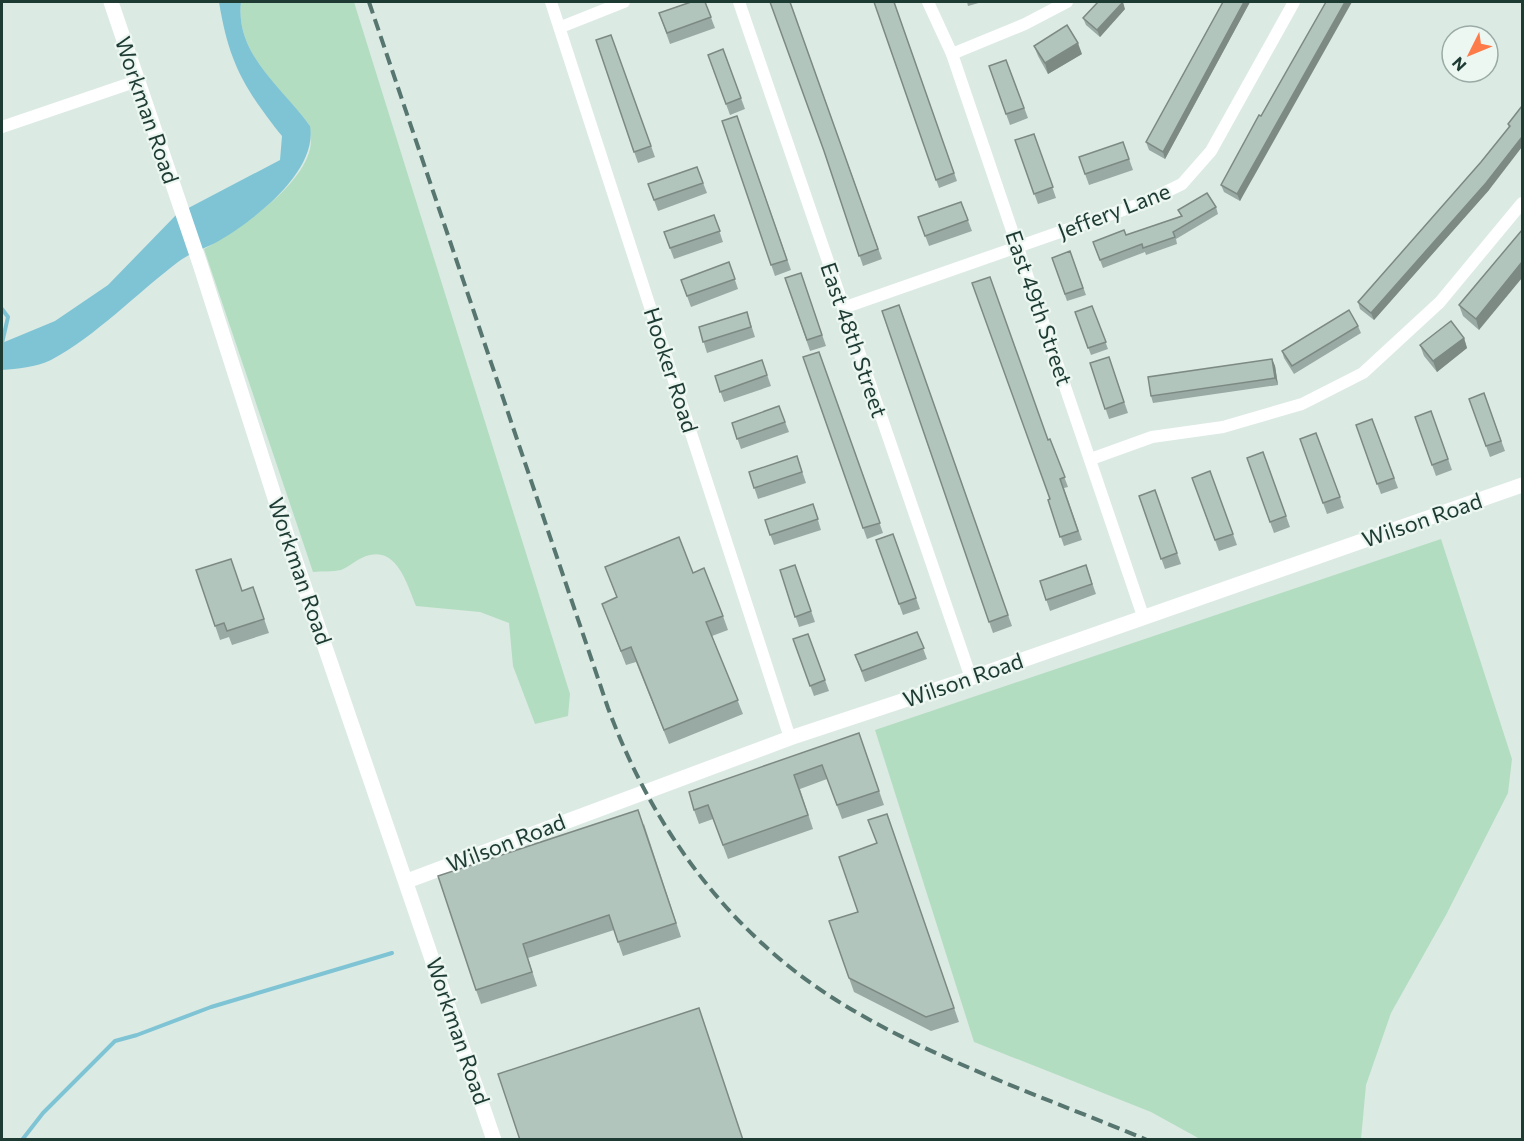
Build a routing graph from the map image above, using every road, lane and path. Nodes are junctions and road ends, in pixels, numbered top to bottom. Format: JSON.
{"nodes":[{"id":1,"x":111,"y":2,"type":"edge"},
{"id":2,"x":551,"y":2,"type":"edge"},
{"id":3,"x":624,"y":2,"type":"edge"},
{"id":4,"x":739,"y":2,"type":"edge"},
{"id":5,"x":928,"y":2,"type":"edge"},
{"id":6,"x":1067,"y":2,"type":"edge"},
{"id":7,"x":1294,"y":2,"type":"edge"},
{"id":8,"x":561,"y":27,"type":"junction"},
{"id":9,"x":952,"y":54,"type":"junction"},
{"id":10,"x":137,"y":81,"type":"junction"},
{"id":11,"x":2,"y":127,"type":"edge"},
{"id":12,"x":1522,"y":203,"type":"edge"},
{"id":13,"x":1018,"y":247,"type":"junction"},
{"id":14,"x":843,"y":308,"type":"junction"},
{"id":15,"x":1091,"y":459,"type":"junction"},
{"id":16,"x":1522,"y":485,"type":"edge"},
{"id":17,"x":1143,"y":616,"type":"junction"},
{"id":18,"x":971,"y":678,"type":"junction"},
{"id":19,"x":790,"y":738,"type":"junction"},
{"id":20,"x":407,"y":881,"type":"junction"},
{"id":21,"x":495,"y":1140,"type":"edge"}],
"edges":[{"from":1,"to":10,"type":"street","name":"Workman Road"},
{"from":2,"to":8,"type":"street","name":"Hooker Road"},
{"from":3,"to":8,"type":"street"},
{"from":4,"to":14,"type":"street","name":"East 48th Street"},
{"from":5,"to":9,"type":"street","name":"East 49th Street"},
{"from":6,"to":9,"type":"street"},
{"from":7,"to":13,"type":"street","name":"Jeffery Lane"},
{"from":8,"to":19,"type":"street","name":"Hooker Road"},
{"from":9,"to":13,"type":"street","name":"East 49th Street"},
{"from":10,"to":11,"type":"street"},
{"from":10,"to":20,"type":"street","name":"Workman Road"},
{"from":12,"to":15,"type":"street"},
{"from":13,"to":14,"type":"street","name":"Jeffery Lane"},
{"from":13,"to":15,"type":"street","name":"East 49th Street"},
{"from":14,"to":18,"type":"street","name":"East 48th Street"},
{"from":15,"to":17,"type":"street","name":"East 49th Street"},
{"from":16,"to":17,"type":"street","name":"Wilson Road"},
{"from":17,"to":18,"type":"street","name":"Wilson Road"},
{"from":18,"to":19,"type":"street","name":"Wilson Road"},
{"from":19,"to":20,"type":"street","name":"Wilson Road"},
{"from":20,"to":21,"type":"street","name":"Workman Road"}]}
